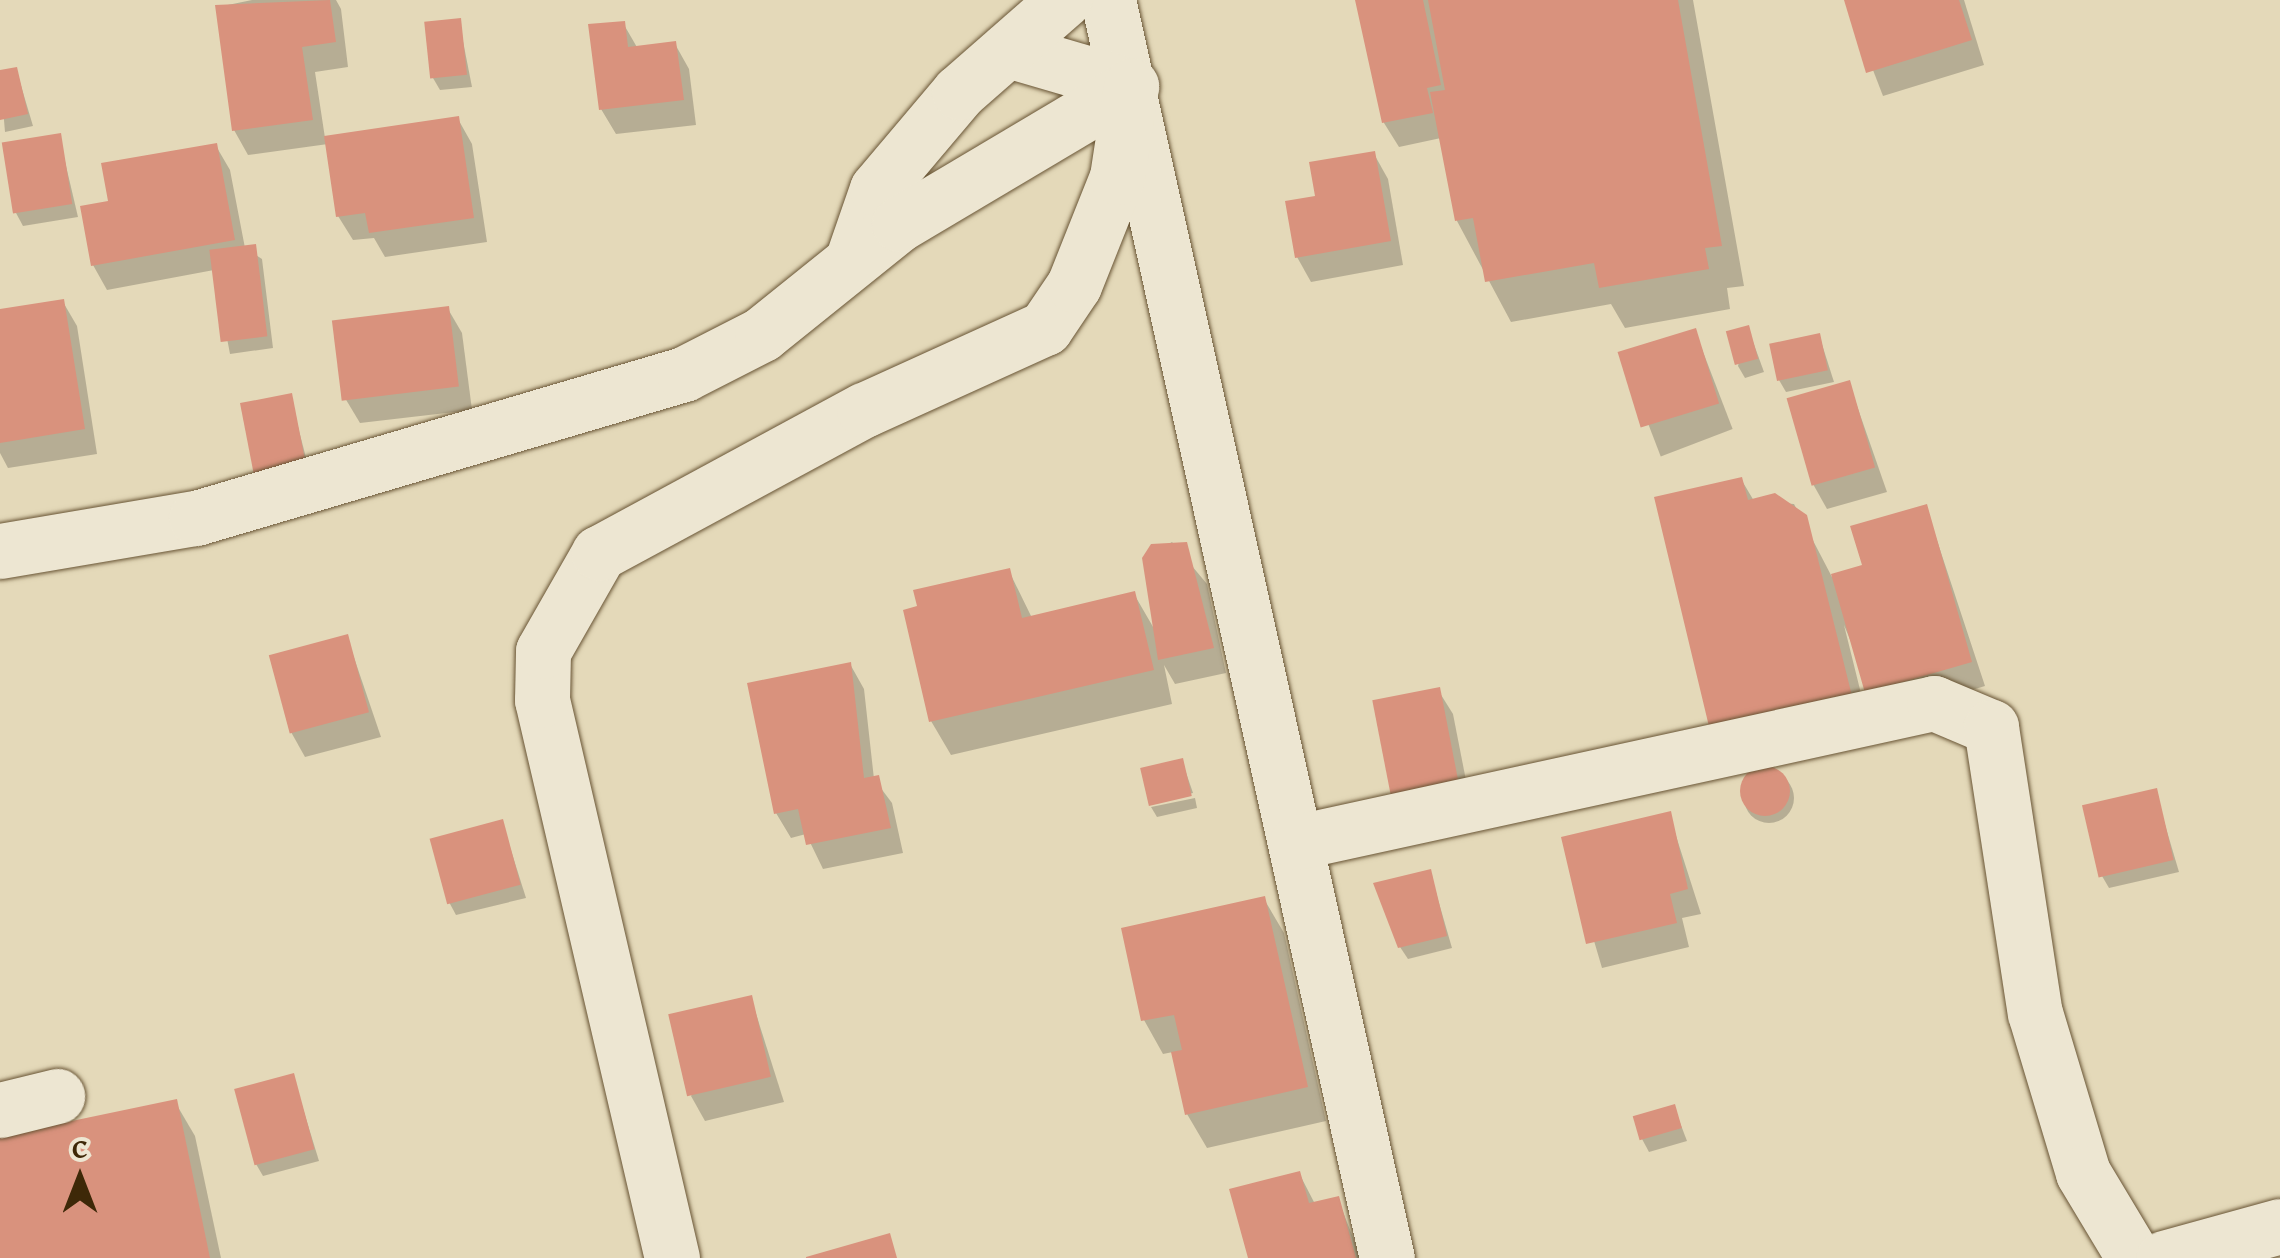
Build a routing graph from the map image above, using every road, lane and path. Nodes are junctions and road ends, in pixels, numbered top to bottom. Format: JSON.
{"nodes":[{"id":1,"x":1064,"y":0,"type":"edge"},
{"id":2,"x":1108,"y":0,"type":"edge"},
{"id":3,"x":1008,"y":50,"type":"junction"},
{"id":4,"x":1131,"y":86,"type":"junction"},
{"id":5,"x":852,"y":261,"type":"junction"},
{"id":6,"x":0,"y":551,"type":"edge"},
{"id":7,"x":1297,"y":842,"type":"junction"},
{"id":8,"x":57,"y":1096,"type":"dead end"},
{"id":9,"x":0,"y":1110,"type":"edge"},
{"id":10,"x":2280,"y":1226,"type":"edge"},
{"id":11,"x":672,"y":1258,"type":"edge"},
{"id":12,"x":1387,"y":1258,"type":"edge"},
{"id":13,"x":2134,"y":1258,"type":"edge"},
{"id":14,"x":2164,"y":1258,"type":"edge"}],
"edges":[{"from":1,"to":3,"type":"street"},
{"from":2,"to":4,"type":"street"},
{"from":3,"to":4,"type":"street"},
{"from":3,"to":5,"type":"street"},
{"from":4,"to":5,"type":"street"},
{"from":4,"to":7,"type":"street"},
{"from":4,"to":11,"type":"street"},
{"from":5,"to":6,"type":"street"},
{"from":7,"to":12,"type":"street"},
{"from":7,"to":13,"type":"street"},
{"from":8,"to":9,"type":"street"},
{"from":10,"to":14,"type":"street"}]}
